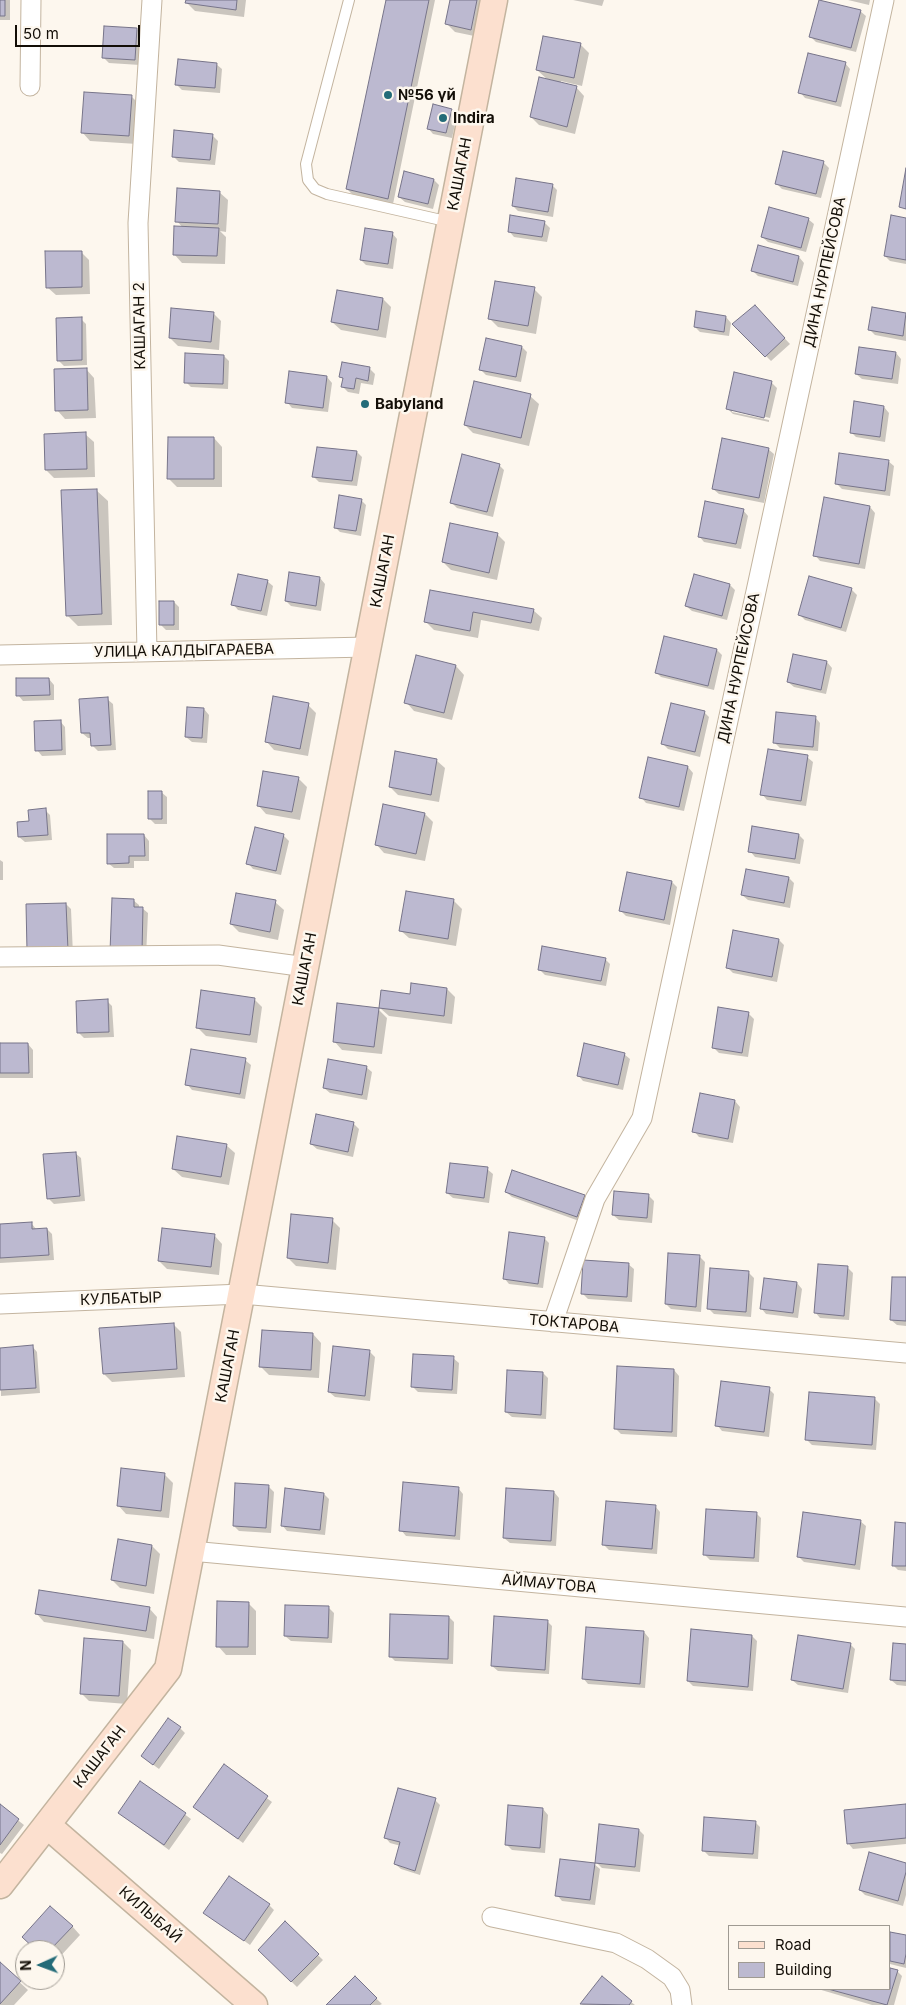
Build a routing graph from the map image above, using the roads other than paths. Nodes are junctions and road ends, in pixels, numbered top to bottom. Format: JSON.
{"nodes":[{"id":1,"x":31,"y":0,"type":"edge"},
{"id":2,"x":152,"y":0,"type":"edge"},
{"id":3,"x":349,"y":0,"type":"edge"},
{"id":4,"x":494,"y":0,"type":"edge"},
{"id":5,"x":884,"y":0,"type":"edge"},
{"id":6,"x":30,"y":86,"type":"dead end"},
{"id":7,"x":451,"y":222,"type":"junction"},
{"id":8,"x":368,"y":647,"type":"junction"},
{"id":9,"x":147,"y":652,"type":"junction"},
{"id":10,"x":0,"y":655,"type":"edge"},
{"id":11,"x":0,"y":958,"type":"edge"},
{"id":12,"x":306,"y":968,"type":"junction"},
{"id":13,"x":242,"y":1294,"type":"junction"},
{"id":14,"x":0,"y":1304,"type":"edge"},
{"id":15,"x":553,"y":1322,"type":"junction"},
{"id":16,"x":906,"y":1353,"type":"edge"},
{"id":17,"x":191,"y":1551,"type":"junction"},
{"id":18,"x":906,"y":1617,"type":"edge"},
{"id":19,"x":47,"y":1825,"type":"junction"},
{"id":20,"x":0,"y":1885,"type":"edge"},
{"id":21,"x":492,"y":1917,"type":"dead end"},
{"id":22,"x":254,"y":2005,"type":"edge"},
{"id":23,"x":682,"y":2005,"type":"edge"}],
"edges":[{"from":1,"to":6,"type":"street"},
{"from":2,"to":9,"type":"street","name":"КАШАГАН 2"},
{"from":3,"to":7,"type":"lane"},
{"from":4,"to":7,"type":"street","name":"КАШАГАН"},
{"from":5,"to":15,"type":"street","name":"ДИНА НУРПЕЙСОВА"},
{"from":7,"to":8,"type":"street","name":"КАШАГАН"},
{"from":8,"to":9,"type":"street","name":"УЛИЦА КАЛДЫГАРАЕВА"},
{"from":8,"to":12,"type":"street","name":"КАШАГАН"},
{"from":9,"to":10,"type":"street","name":"УЛИЦА КАЛДЫГАРАЕВА"},
{"from":11,"to":12,"type":"street"},
{"from":12,"to":13,"type":"street","name":"КАШАГАН"},
{"from":13,"to":14,"type":"street","name":"КУЛБАТЫР"},
{"from":13,"to":15,"type":"street","name":"ТОКТАРОВА"},
{"from":13,"to":17,"type":"street","name":"КАШАГАН"},
{"from":15,"to":16,"type":"street","name":"ТОКТАРОВА"},
{"from":17,"to":18,"type":"street","name":"АЙМАУТОВА"},
{"from":17,"to":19,"type":"street","name":"КАШАГАН"},
{"from":19,"to":20,"type":"street","name":"КАШАГАН"},
{"from":19,"to":22,"type":"street","name":"КИЛЫБАЙ"},
{"from":21,"to":23,"type":"street"}]}
